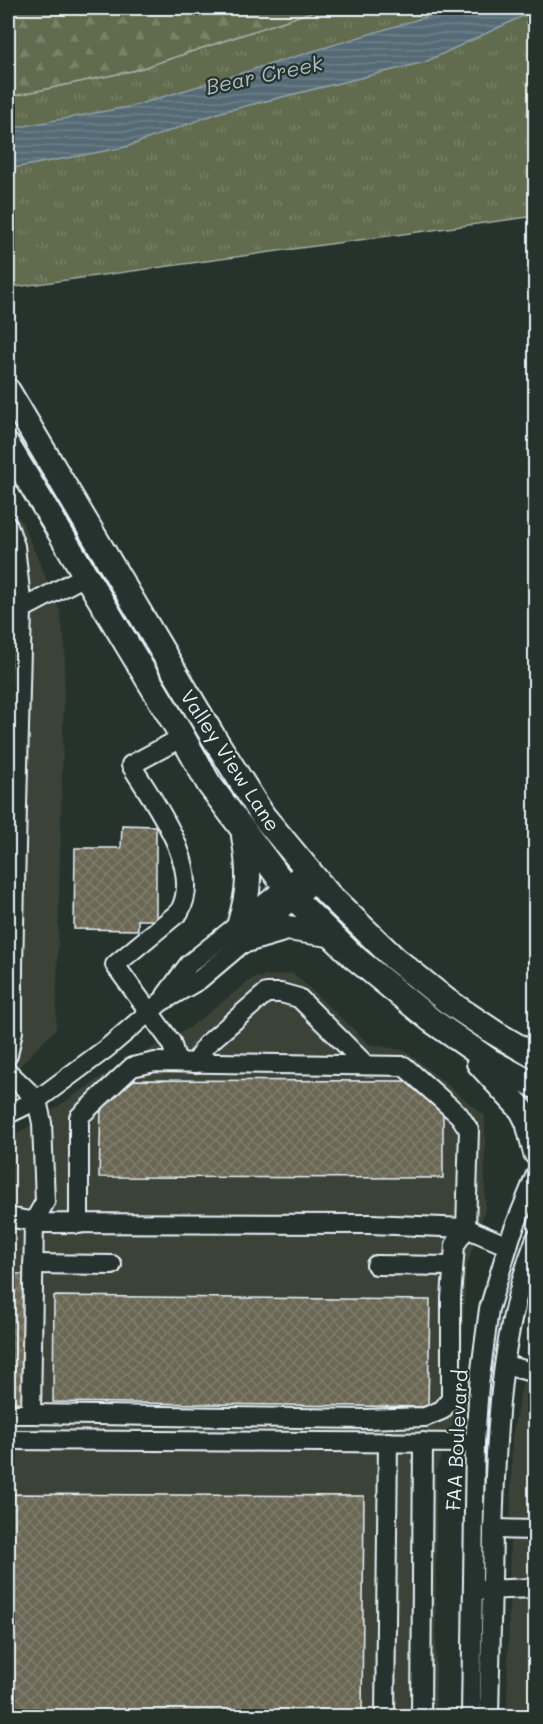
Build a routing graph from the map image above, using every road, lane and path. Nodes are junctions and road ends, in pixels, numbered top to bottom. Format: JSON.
{"nodes":[{"id":1,"x":8,"y":391,"type":"edge"},
{"id":2,"x":8,"y":446,"type":"edge"},
{"id":3,"x":8,"y":526,"type":"edge"},
{"id":4,"x":107,"y":560,"type":"junction"},
{"id":5,"x":85,"y":576,"type":"junction"},
{"id":6,"x":22,"y":609,"type":"junction"},
{"id":7,"x":183,"y":737,"type":"junction"},
{"id":8,"x":243,"y":831,"type":"junction"},
{"id":9,"x":311,"y":874,"type":"junction"},
{"id":10,"x":290,"y":893,"type":"junction"},
{"id":11,"x":243,"y":931,"type":"junction"},
{"id":12,"x":329,"y":934,"type":"junction"},
{"id":13,"x":155,"y":1007,"type":"junction"},
{"id":14,"x":457,"y":1039,"type":"junction"},
{"id":15,"x":524,"y":1042,"type":"edge"},
{"id":16,"x":8,"y":1055,"type":"edge"},
{"id":17,"x":536,"y":1057,"type":"edge"},
{"id":18,"x":186,"y":1063,"type":"junction"},
{"id":19,"x":366,"y":1065,"type":"junction"},
{"id":20,"x":8,"y":1072,"type":"edge"},
{"id":21,"x":536,"y":1086,"type":"edge"},
{"id":22,"x":37,"y":1100,"type":"junction"},
{"id":23,"x":8,"y":1114,"type":"edge"},
{"id":24,"x":536,"y":1153,"type":"edge"},
{"id":25,"x":536,"y":1174,"type":"edge"},
{"id":26,"x":8,"y":1217,"type":"edge"},
{"id":27,"x":34,"y":1221,"type":"junction"},
{"id":28,"x":79,"y":1224,"type":"junction"},
{"id":29,"x":466,"y":1228,"type":"junction"},
{"id":30,"x":536,"y":1238,"type":"edge"},
{"id":31,"x":508,"y":1246,"type":"junction"},
{"id":32,"x":33,"y":1264,"type":"junction"},
{"id":33,"x":112,"y":1265,"type":"dead end"},
{"id":34,"x":376,"y":1265,"type":"dead end"},
{"id":35,"x":453,"y":1266,"type":"junction"},
{"id":36,"x":505,"y":1365,"type":"junction"},
{"id":37,"x":536,"y":1373,"type":"edge"},
{"id":38,"x":8,"y":1414,"type":"edge"},
{"id":39,"x":32,"y":1414,"type":"junction"},
{"id":40,"x":8,"y":1440,"type":"edge"},
{"id":41,"x":388,"y":1442,"type":"junction"},
{"id":42,"x":423,"y":1442,"type":"junction"},
{"id":43,"x":475,"y":1443,"type":"junction"},
{"id":44,"x":493,"y":1529,"type":"junction"},
{"id":45,"x":536,"y":1530,"type":"edge"},
{"id":46,"x":536,"y":1588,"type":"edge"},
{"id":47,"x":473,"y":1590,"type":"junction"},
{"id":48,"x":492,"y":1590,"type":"junction"},
{"id":49,"x":385,"y":1716,"type":"edge"},
{"id":50,"x":421,"y":1716,"type":"edge"},
{"id":51,"x":471,"y":1716,"type":"edge"},
{"id":52,"x":489,"y":1716,"type":"edge"}],
"edges":[{"from":1,"to":4,"type":"main road","name":"Valley View Lane"},
{"from":2,"to":5,"type":"main road","name":"Valley View Lane"},
{"from":3,"to":6,"type":"street"},
{"from":4,"to":5,"type":"main road"},
{"from":4,"to":9,"type":"main road","name":"Valley View Lane"},
{"from":5,"to":6,"type":"street"},
{"from":5,"to":7,"type":"main road","name":"Valley View Lane"},
{"from":6,"to":16,"type":"street"},
{"from":7,"to":8,"type":"main road","name":"Valley View Lane"},
{"from":7,"to":13,"type":"street"},
{"from":8,"to":10,"type":"main road","name":"Valley View Lane"},
{"from":8,"to":11,"type":"main road"},
{"from":9,"to":10,"type":"street"},
{"from":9,"to":15,"type":"main road","name":"Valley View Lane"},
{"from":10,"to":11,"type":"street"},
{"from":10,"to":12,"type":"main road","name":"Valley View Lane"},
{"from":11,"to":12,"type":"main road"},
{"from":11,"to":13,"type":"street"},
{"from":12,"to":14,"type":"main road","name":"Valley View Lane"},
{"from":13,"to":18,"type":"street"},
{"from":13,"to":22,"type":"street"},
{"from":14,"to":21,"type":"main road","name":"Valley View Lane"},
{"from":14,"to":24,"type":"main road"},
{"from":15,"to":17,"type":"main road","name":"Valley View Lane"},
{"from":18,"to":19,"type":"street"},
{"from":18,"to":19,"type":"street"},
{"from":18,"to":28,"type":"street"},
{"from":19,"to":29,"type":"street"},
{"from":20,"to":22,"type":"street"},
{"from":22,"to":23,"type":"street"},
{"from":22,"to":27,"type":"street"},
{"from":25,"to":31,"type":"street","name":"FAA Boulevard"},
{"from":26,"to":27,"type":"street"},
{"from":27,"to":28,"type":"street"},
{"from":27,"to":32,"type":"street"},
{"from":28,"to":29,"type":"street"},
{"from":29,"to":31,"type":"street"},
{"from":29,"to":35,"type":"street"},
{"from":30,"to":36,"type":"street","name":"FAA Boulevard"},
{"from":31,"to":43,"type":"street","name":"FAA Boulevard"},
{"from":32,"to":33,"type":"street"},
{"from":32,"to":39,"type":"street"},
{"from":34,"to":35,"type":"street"},
{"from":35,"to":39,"type":"street"},
{"from":36,"to":37,"type":"street"},
{"from":36,"to":44,"type":"street","name":"FAA Boulevard"},
{"from":38,"to":39,"type":"street"},
{"from":40,"to":41,"type":"street"},
{"from":41,"to":42,"type":"street"},
{"from":41,"to":49,"type":"street"},
{"from":42,"to":43,"type":"street"},
{"from":42,"to":50,"type":"street"},
{"from":43,"to":47,"type":"street","name":"FAA Boulevard"},
{"from":44,"to":45,"type":"street"},
{"from":44,"to":48,"type":"street","name":"FAA Boulevard"},
{"from":46,"to":48,"type":"street"},
{"from":47,"to":48,"type":"street"},
{"from":47,"to":51,"type":"street","name":"FAA Boulevard"},
{"from":48,"to":52,"type":"street","name":"FAA Boulevard"}]}
